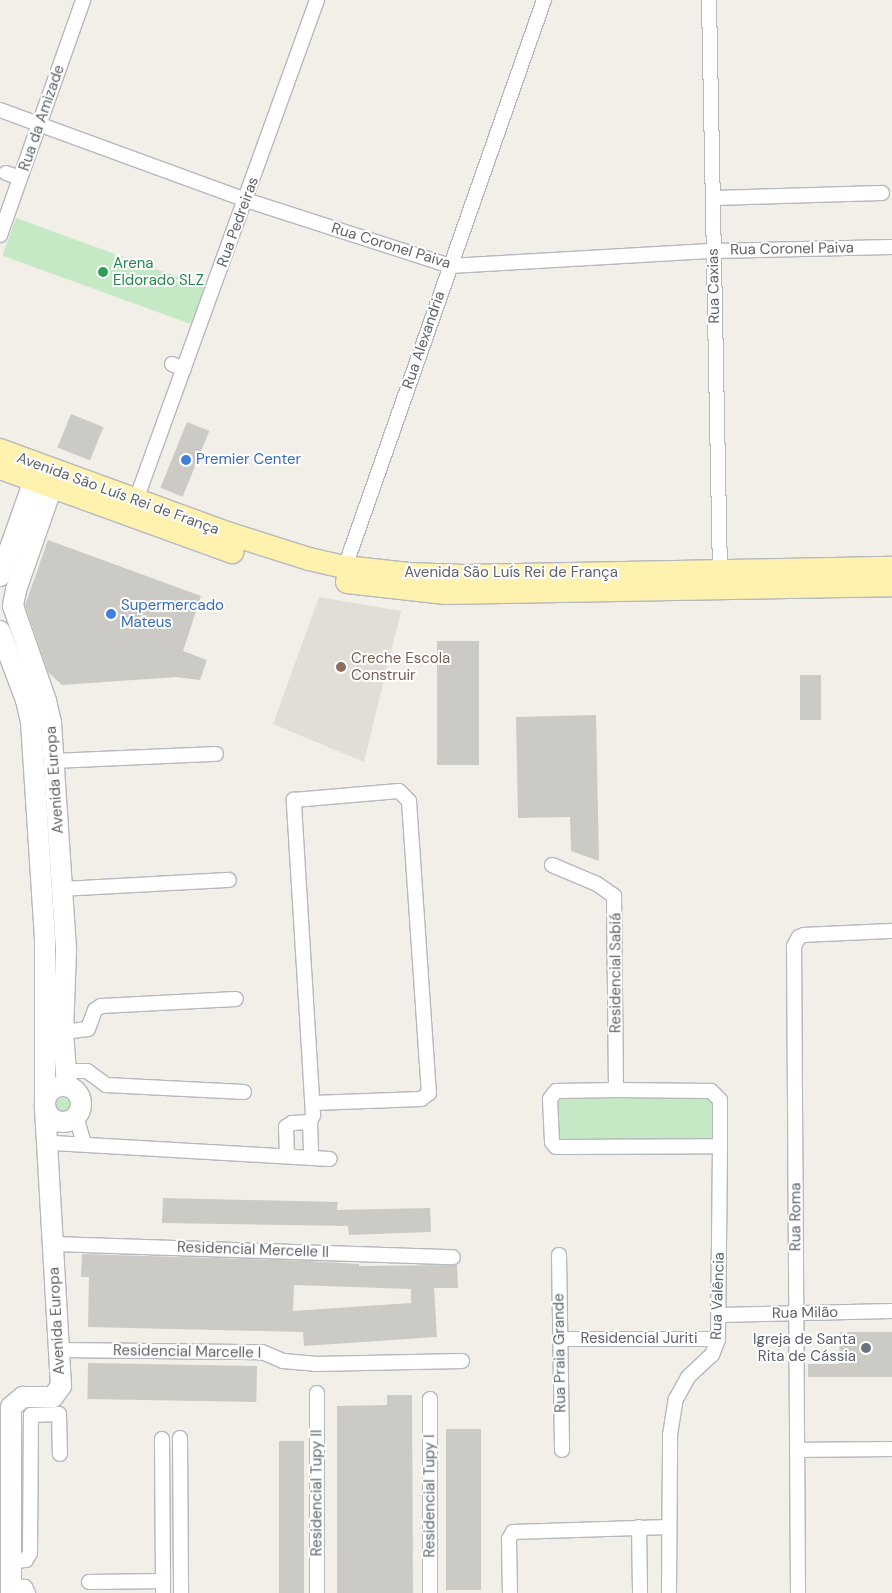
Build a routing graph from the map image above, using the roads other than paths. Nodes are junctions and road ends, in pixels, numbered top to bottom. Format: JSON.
{"nodes":[{"id":1,"x":83,"y":0,"type":"edge"},
{"id":2,"x":317,"y":0,"type":"edge"},
{"id":3,"x":544,"y":0,"type":"edge"},
{"id":4,"x":709,"y":0,"type":"edge"},
{"id":5,"x":0,"y":110,"type":"edge"},
{"id":6,"x":39,"y":124,"type":"junction"},
{"id":7,"x":6,"y":173,"type":"dead end"},
{"id":8,"x":20,"y":178,"type":"junction"},
{"id":9,"x":882,"y":193,"type":"dead end"},
{"id":10,"x":713,"y":198,"type":"junction"},
{"id":11,"x":246,"y":200,"type":"junction"},
{"id":12,"x":0,"y":235,"type":"edge"},
{"id":13,"x":892,"y":247,"type":"edge"},
{"id":14,"x":714,"y":250,"type":"junction"},
{"id":15,"x":450,"y":266,"type":"junction"},
{"id":16,"x":0,"y":450,"type":"edge"},
{"id":17,"x":0,"y":468,"type":"edge"},
{"id":18,"x":29,"y":478,"type":"junction"},
{"id":19,"x":51,"y":478,"type":"junction"},
{"id":20,"x":136,"y":500,"type":"junction"},
{"id":21,"x":345,"y":567,"type":"junction"},
{"id":22,"x":892,"y":568,"type":"edge"},
{"id":23,"x":720,"y":572,"type":"junction"},
{"id":24,"x":0,"y":576,"type":"edge"},
{"id":25,"x":892,"y":585,"type":"edge"},
{"id":26,"x":0,"y":631,"type":"edge"},
{"id":27,"x":16,"y":646,"type":"junction"},
{"id":28,"x":216,"y":754,"type":"dead end"},
{"id":29,"x":54,"y":761,"type":"junction"},
{"id":30,"x":552,"y":865,"type":"dead end"},
{"id":31,"x":229,"y":880,"type":"dead end"},
{"id":32,"x":62,"y":889,"type":"junction"},
{"id":33,"x":892,"y":931,"type":"edge"},
{"id":34,"x":236,"y":999,"type":"dead end"},
{"id":35,"x":63,"y":1032,"type":"junction"},
{"id":36,"x":66,"y":1079,"type":"junction"},
{"id":37,"x":616,"y":1090,"type":"junction"},
{"id":38,"x":244,"y":1092,"type":"dead end"},
{"id":39,"x":45,"y":1103,"type":"junction"},
{"id":40,"x":312,"y":1103,"type":"junction"},
{"id":41,"x":69,"y":1119,"type":"junction"},
{"id":42,"x":310,"y":1122,"type":"junction"},
{"id":43,"x":84,"y":1144,"type":"junction"},
{"id":44,"x":720,"y":1146,"type":"junction"},
{"id":45,"x":50,"y":1148,"type":"junction"},
{"id":46,"x":287,"y":1156,"type":"junction"},
{"id":47,"x":311,"y":1158,"type":"junction"},
{"id":48,"x":330,"y":1159,"type":"dead end"},
{"id":49,"x":53,"y":1244,"type":"junction"},
{"id":50,"x":559,"y":1255,"type":"dead end"},
{"id":51,"x":454,"y":1257,"type":"dead end"},
{"id":52,"x":892,"y":1312,"type":"edge"},
{"id":53,"x":796,"y":1313,"type":"junction"},
{"id":54,"x":719,"y":1315,"type":"junction"},
{"id":55,"x":718,"y":1339,"type":"junction"},
{"id":56,"x":560,"y":1340,"type":"junction"},
{"id":57,"x":59,"y":1350,"type":"junction"},
{"id":58,"x":462,"y":1361,"type":"dead end"},
{"id":59,"x":317,"y":1392,"type":"dead end"},
{"id":60,"x":430,"y":1399,"type":"dead end"},
{"id":61,"x":180,"y":1438,"type":"dead end"},
{"id":62,"x":162,"y":1439,"type":"dead end"},
{"id":63,"x":892,"y":1449,"type":"edge"},
{"id":64,"x":562,"y":1450,"type":"dead end"},
{"id":65,"x":797,"y":1450,"type":"junction"},
{"id":66,"x":60,"y":1454,"type":"dead end"},
{"id":67,"x":639,"y":1527,"type":"junction"},
{"id":68,"x":669,"y":1527,"type":"junction"},
{"id":69,"x":12,"y":1580,"type":"edge"},
{"id":70,"x":88,"y":1582,"type":"dead end"},
{"id":71,"x":163,"y":1587,"type":"edge"},
{"id":72,"x":181,"y":1593,"type":"edge"},
{"id":73,"x":317,"y":1593,"type":"edge"},
{"id":74,"x":430,"y":1593,"type":"edge"},
{"id":75,"x":510,"y":1593,"type":"edge"},
{"id":76,"x":640,"y":1593,"type":"edge"},
{"id":77,"x":669,"y":1593,"type":"edge"},
{"id":78,"x":798,"y":1593,"type":"edge"}],
"edges":[{"from":1,"to":6,"type":"street","name":"Rua da Amizade"},
{"from":2,"to":11,"type":"street","name":"Rua Pedreiras"},
{"from":3,"to":15,"type":"street","name":"Rua Alexandria"},
{"from":4,"to":10,"type":"street","name":"Rua Caxias"},
{"from":5,"to":6,"type":"street","name":"Rua Coronel Paiva"},
{"from":6,"to":8,"type":"street","name":"Rua da Amizade"},
{"from":6,"to":11,"type":"street","name":"Rua Coronel Paiva"},
{"from":7,"to":8,"type":"street"},
{"from":8,"to":12,"type":"street","name":"Rua da Amizade"},
{"from":9,"to":10,"type":"street"},
{"from":10,"to":14,"type":"street","name":"Rua Caxias"},
{"from":11,"to":15,"type":"street","name":"Rua Coronel Paiva"},
{"from":11,"to":20,"type":"street","name":"Rua Pedreiras"},
{"from":13,"to":14,"type":"street","name":"Rua Coronel Paiva"},
{"from":14,"to":15,"type":"street","name":"Rua Coronel Paiva"},
{"from":14,"to":23,"type":"street","name":"Rua Caxias"},
{"from":15,"to":21,"type":"street","name":"Rua Alexandria"},
{"from":16,"to":19,"type":"main road","name":"Avenida São Luís Rei de França"},
{"from":17,"to":18,"type":"main road","name":"Avenida São Luís Rei de França"},
{"from":18,"to":19,"type":"main road","name":"Avenida São Luís Rei de França"},
{"from":18,"to":24,"type":"street"},
{"from":19,"to":20,"type":"main road","name":"Avenida São Luís Rei de França"},
{"from":19,"to":25,"type":"main road","name":"Avenida São Luís Rei de França"},
{"from":19,"to":27,"type":"street","name":"Avenida Europa"},
{"from":20,"to":21,"type":"main road","name":"Avenida São Luís Rei de França"},
{"from":21,"to":23,"type":"main road","name":"Avenida São Luís Rei de França"},
{"from":22,"to":23,"type":"main road","name":"Avenida São Luís Rei de França"},
{"from":26,"to":27,"type":"street","name":"Avenida Europa"},
{"from":27,"to":29,"type":"street","name":"Avenida Europa"},
{"from":27,"to":39,"type":"street","name":"Avenida Europa"},
{"from":28,"to":29,"type":"street"},
{"from":29,"to":32,"type":"street","name":"Avenida Europa"},
{"from":30,"to":37,"type":"street","name":"Residencial Sabiá"},
{"from":31,"to":32,"type":"street"},
{"from":32,"to":35,"type":"street","name":"Avenida Europa"},
{"from":33,"to":53,"type":"street","name":"Rua Roma"},
{"from":34,"to":35,"type":"street"},
{"from":35,"to":36,"type":"street","name":"Avenida Europa"},
{"from":36,"to":38,"type":"street"},
{"from":36,"to":39,"type":"street"},
{"from":36,"to":41,"type":"street","name":"Avenida Europa"},
{"from":37,"to":44,"type":"street","name":"Rua Valência"},
{"from":37,"to":44,"type":"street"},
{"from":39,"to":41,"type":"street"},
{"from":39,"to":45,"type":"street","name":"Avenida Europa"},
{"from":40,"to":40,"type":"street"},
{"from":40,"to":42,"type":"street"},
{"from":41,"to":43,"type":"street"},
{"from":41,"to":45,"type":"street","name":"Avenida Europa"},
{"from":42,"to":46,"type":"street"},
{"from":42,"to":47,"type":"street"},
{"from":43,"to":45,"type":"street"},
{"from":43,"to":46,"type":"street"},
{"from":44,"to":54,"type":"street","name":"Rua Valência"},
{"from":45,"to":49,"type":"street","name":"Avenida Europa"},
{"from":46,"to":47,"type":"street"},
{"from":47,"to":48,"type":"street"},
{"from":49,"to":51,"type":"street","name":"Residencial Mercelle II"},
{"from":49,"to":57,"type":"street","name":"Avenida Europa"},
{"from":50,"to":56,"type":"street","name":"Rua Praia Grande"},
{"from":52,"to":53,"type":"street","name":"Rua Milão"},
{"from":53,"to":54,"type":"street","name":"Rua Milão"},
{"from":53,"to":65,"type":"street","name":"Rua Roma"},
{"from":54,"to":55,"type":"street","name":"Rua Valência"},
{"from":55,"to":56,"type":"street","name":"Residencial Juriti"},
{"from":55,"to":68,"type":"street","name":"Rua Valência"},
{"from":56,"to":64,"type":"street","name":"Rua Praia Grande"},
{"from":57,"to":58,"type":"street","name":"Residencial Marcelle I"},
{"from":57,"to":69,"type":"street","name":"Avenida Europa"},
{"from":59,"to":73,"type":"street","name":"Residencial Tupy II"},
{"from":60,"to":74,"type":"street","name":"Residencial Tupy I"},
{"from":61,"to":72,"type":"street"},
{"from":62,"to":71,"type":"street"},
{"from":63,"to":65,"type":"street"},
{"from":65,"to":78,"type":"street","name":"Rua Roma"},
{"from":66,"to":69,"type":"street"},
{"from":67,"to":68,"type":"street"},
{"from":67,"to":75,"type":"street"},
{"from":67,"to":76,"type":"street"},
{"from":68,"to":77,"type":"street","name":"Rua Valência"},
{"from":70,"to":71,"type":"street"}]}
